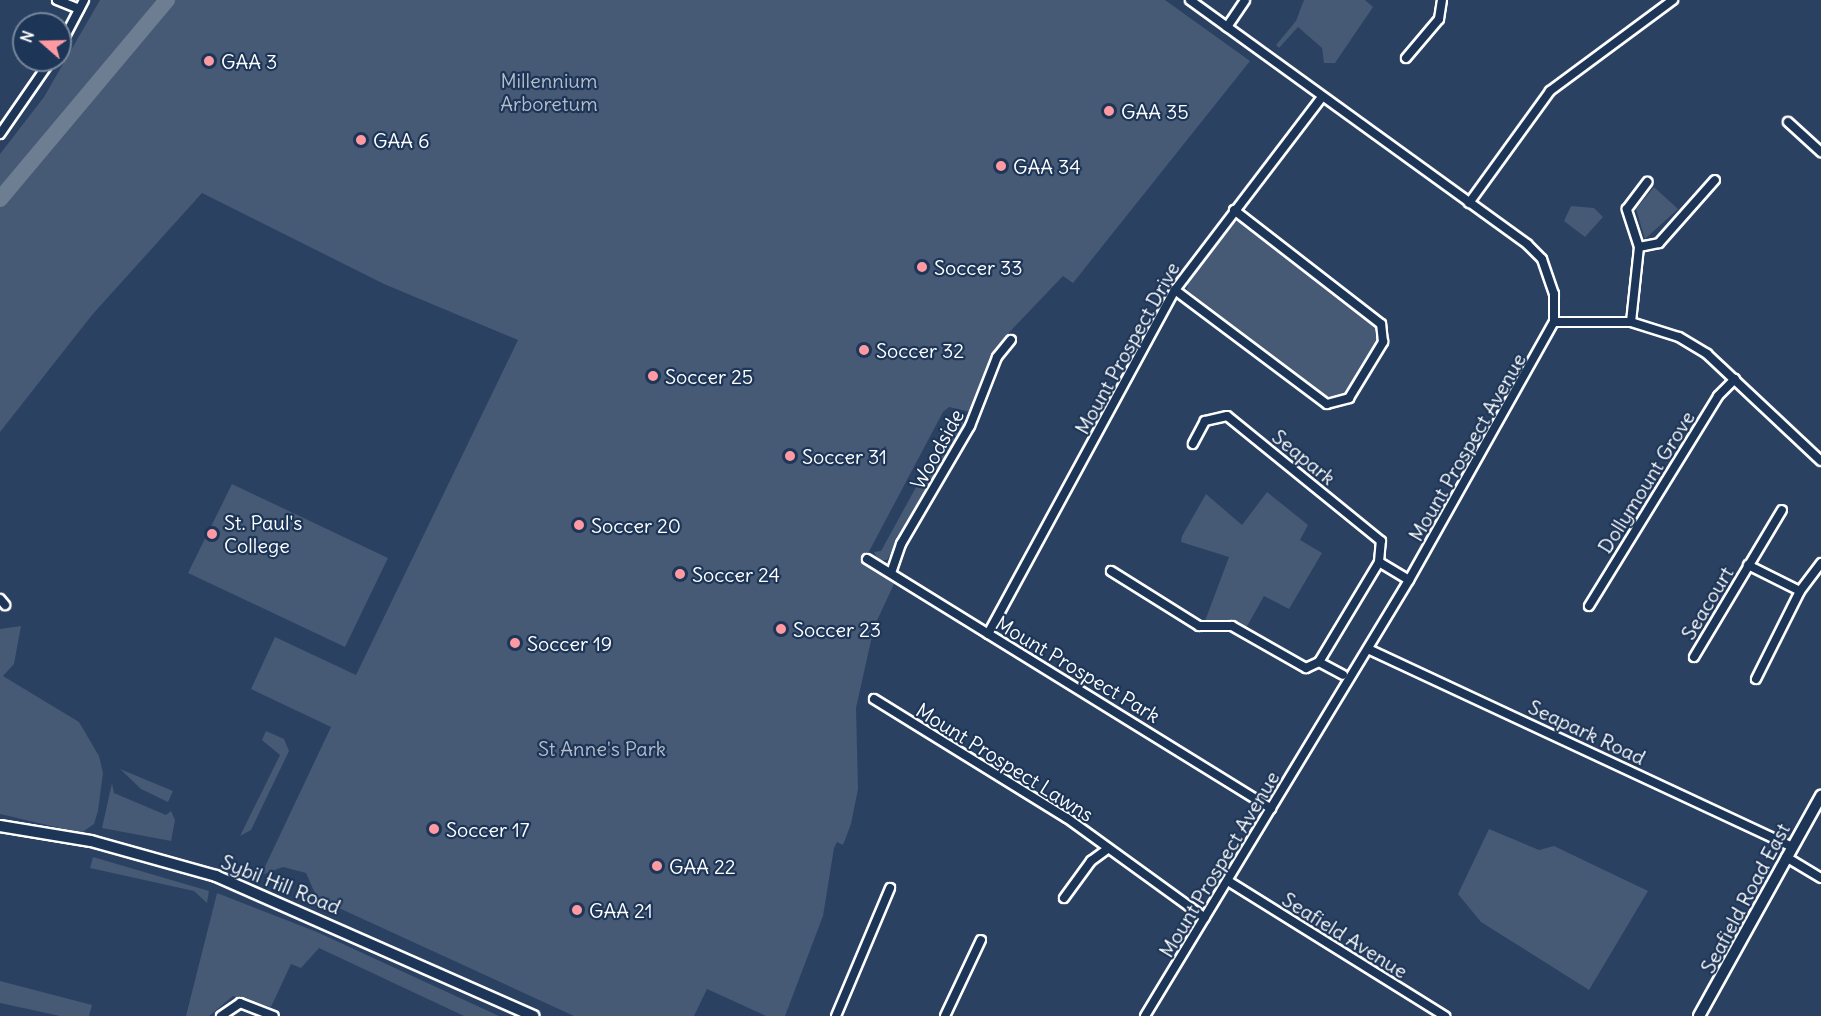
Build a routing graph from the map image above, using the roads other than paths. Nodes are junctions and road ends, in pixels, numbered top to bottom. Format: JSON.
{"nodes":[{"id":1,"x":57,"y":0,"type":"edge"},
{"id":2,"x":84,"y":0,"type":"edge"},
{"id":3,"x":1190,"y":0,"type":"edge"},
{"id":4,"x":1245,"y":0,"type":"edge"},
{"id":5,"x":1442,"y":0,"type":"edge"},
{"id":6,"x":1672,"y":0,"type":"edge"},
{"id":7,"x":79,"y":9,"type":"junction"},
{"id":8,"x":72,"y":23,"type":"edge"},
{"id":9,"x":1227,"y":27,"type":"junction"},
{"id":10,"x":1406,"y":58,"type":"dead end"},
{"id":11,"x":43,"y":72,"type":"edge"},
{"id":12,"x":1322,"y":97,"type":"junction"},
{"id":13,"x":1788,"y":122,"type":"dead end"},
{"id":14,"x":0,"y":134,"type":"edge"},
{"id":15,"x":1821,"y":152,"type":"edge"},
{"id":16,"x":1715,"y":180,"type":"dead end"},
{"id":17,"x":1647,"y":182,"type":"dead end"},
{"id":18,"x":1468,"y":203,"type":"junction"},
{"id":19,"x":1234,"y":210,"type":"junction"},
{"id":20,"x":1639,"y":247,"type":"junction"},
{"id":21,"x":1175,"y":290,"type":"junction"},
{"id":22,"x":1554,"y":322,"type":"junction"},
{"id":23,"x":1631,"y":322,"type":"junction"},
{"id":24,"x":1011,"y":340,"type":"dead end"},
{"id":25,"x":1735,"y":379,"type":"junction"},
{"id":26,"x":1193,"y":444,"type":"dead end"},
{"id":27,"x":1821,"y":461,"type":"edge"},
{"id":28,"x":1782,"y":510,"type":"dead end"},
{"id":29,"x":867,"y":560,"type":"dead end"},
{"id":30,"x":1379,"y":562,"type":"junction"},
{"id":31,"x":1821,"y":562,"type":"edge"},
{"id":32,"x":1748,"y":566,"type":"junction"},
{"id":33,"x":1111,"y":571,"type":"dead end"},
{"id":34,"x":891,"y":573,"type":"junction"},
{"id":35,"x":1409,"y":580,"type":"junction"},
{"id":36,"x":1800,"y":591,"type":"junction"},
{"id":37,"x":1589,"y":606,"type":"dead end"},
{"id":38,"x":988,"y":634,"type":"junction"},
{"id":39,"x":1368,"y":649,"type":"junction"},
{"id":40,"x":1694,"y":657,"type":"dead end"},
{"id":41,"x":1319,"y":662,"type":"junction"},
{"id":42,"x":1343,"y":675,"type":"dead end"},
{"id":43,"x":1756,"y":679,"type":"dead end"},
{"id":44,"x":874,"y":699,"type":"dead end"},
{"id":45,"x":1821,"y":796,"type":"edge"},
{"id":46,"x":1271,"y":809,"type":"junction"},
{"id":47,"x":0,"y":826,"type":"edge"},
{"id":48,"x":1792,"y":847,"type":"junction"},
{"id":49,"x":1106,"y":850,"type":"junction"},
{"id":50,"x":1786,"y":857,"type":"junction"},
{"id":51,"x":1821,"y":878,"type":"edge"},
{"id":52,"x":1228,"y":881,"type":"junction"},
{"id":53,"x":890,"y":888,"type":"dead end"},
{"id":54,"x":1064,"y":898,"type":"dead end"},
{"id":55,"x":1205,"y":918,"type":"junction"},
{"id":56,"x":981,"y":940,"type":"dead end"},
{"id":57,"x":221,"y":1016,"type":"edge"},
{"id":58,"x":274,"y":1016,"type":"edge"},
{"id":59,"x":534,"y":1016,"type":"edge"},
{"id":60,"x":837,"y":1016,"type":"edge"},
{"id":61,"x":945,"y":1016,"type":"edge"},
{"id":62,"x":1145,"y":1016,"type":"edge"},
{"id":63,"x":1445,"y":1016,"type":"edge"},
{"id":64,"x":1699,"y":1016,"type":"edge"}],
"edges":[{"from":1,"to":7,"type":"street"},
{"from":2,"to":7,"type":"street"},
{"from":3,"to":9,"type":"street"},
{"from":4,"to":9,"type":"street"},
{"from":5,"to":10,"type":"street"},
{"from":6,"to":18,"type":"street"},
{"from":7,"to":8,"type":"street"},
{"from":9,"to":12,"type":"street"},
{"from":11,"to":14,"type":"street"},
{"from":12,"to":18,"type":"street"},
{"from":12,"to":19,"type":"street","name":"Mount Prospect Drive"},
{"from":13,"to":15,"type":"street"},
{"from":16,"to":20,"type":"street"},
{"from":17,"to":20,"type":"street"},
{"from":18,"to":22,"type":"street"},
{"from":19,"to":21,"type":"street","name":"Mount Prospect Drive"},
{"from":19,"to":21,"type":"street"},
{"from":20,"to":23,"type":"street"},
{"from":21,"to":38,"type":"street","name":"Mount Prospect Drive"},
{"from":22,"to":23,"type":"street"},
{"from":22,"to":35,"type":"street","name":"Mount Prospect Avenue"},
{"from":23,"to":25,"type":"street"},
{"from":24,"to":34,"type":"street","name":"Woodside"},
{"from":25,"to":27,"type":"street"},
{"from":25,"to":37,"type":"street","name":"Dollymount Grove"},
{"from":26,"to":30,"type":"street","name":"Seapark"},
{"from":28,"to":32,"type":"street","name":"Seacourt"},
{"from":29,"to":34,"type":"street","name":"Mount Prospect Park"},
{"from":30,"to":35,"type":"street"},
{"from":30,"to":41,"type":"street"},
{"from":31,"to":36,"type":"street"},
{"from":32,"to":36,"type":"street","name":"Seacourt"},
{"from":32,"to":40,"type":"street","name":"Seacourt"},
{"from":33,"to":41,"type":"street"},
{"from":34,"to":38,"type":"street","name":"Mount Prospect Park"},
{"from":35,"to":39,"type":"street","name":"Mount Prospect Avenue"},
{"from":36,"to":43,"type":"street"},
{"from":38,"to":46,"type":"street","name":"Mount Prospect Park"},
{"from":39,"to":46,"type":"street","name":"Mount Prospect Avenue"},
{"from":39,"to":48,"type":"street","name":"Seapark Road"},
{"from":41,"to":42,"type":"street"},
{"from":44,"to":49,"type":"street","name":"Mount Prospect Lawns"},
{"from":45,"to":48,"type":"main road","name":"Seafield Road East"},
{"from":46,"to":52,"type":"street","name":"Mount Prospect Avenue"},
{"from":47,"to":59,"type":"main road","name":"Sybil Hill Road"},
{"from":48,"to":50,"type":"main road","name":"Seafield Road East"},
{"from":49,"to":54,"type":"street"},
{"from":49,"to":55,"type":"street","name":"Mount Prospect Lawns"},
{"from":50,"to":51,"type":"street"},
{"from":50,"to":64,"type":"main road","name":"Seafield Road East"},
{"from":52,"to":55,"type":"street","name":"Mount Prospect Avenue"},
{"from":52,"to":63,"type":"street","name":"Seafield Avenue"},
{"from":53,"to":60,"type":"street"},
{"from":55,"to":62,"type":"street","name":"Mount Prospect Avenue"},
{"from":56,"to":61,"type":"street"},
{"from":57,"to":58,"type":"street"}]}
